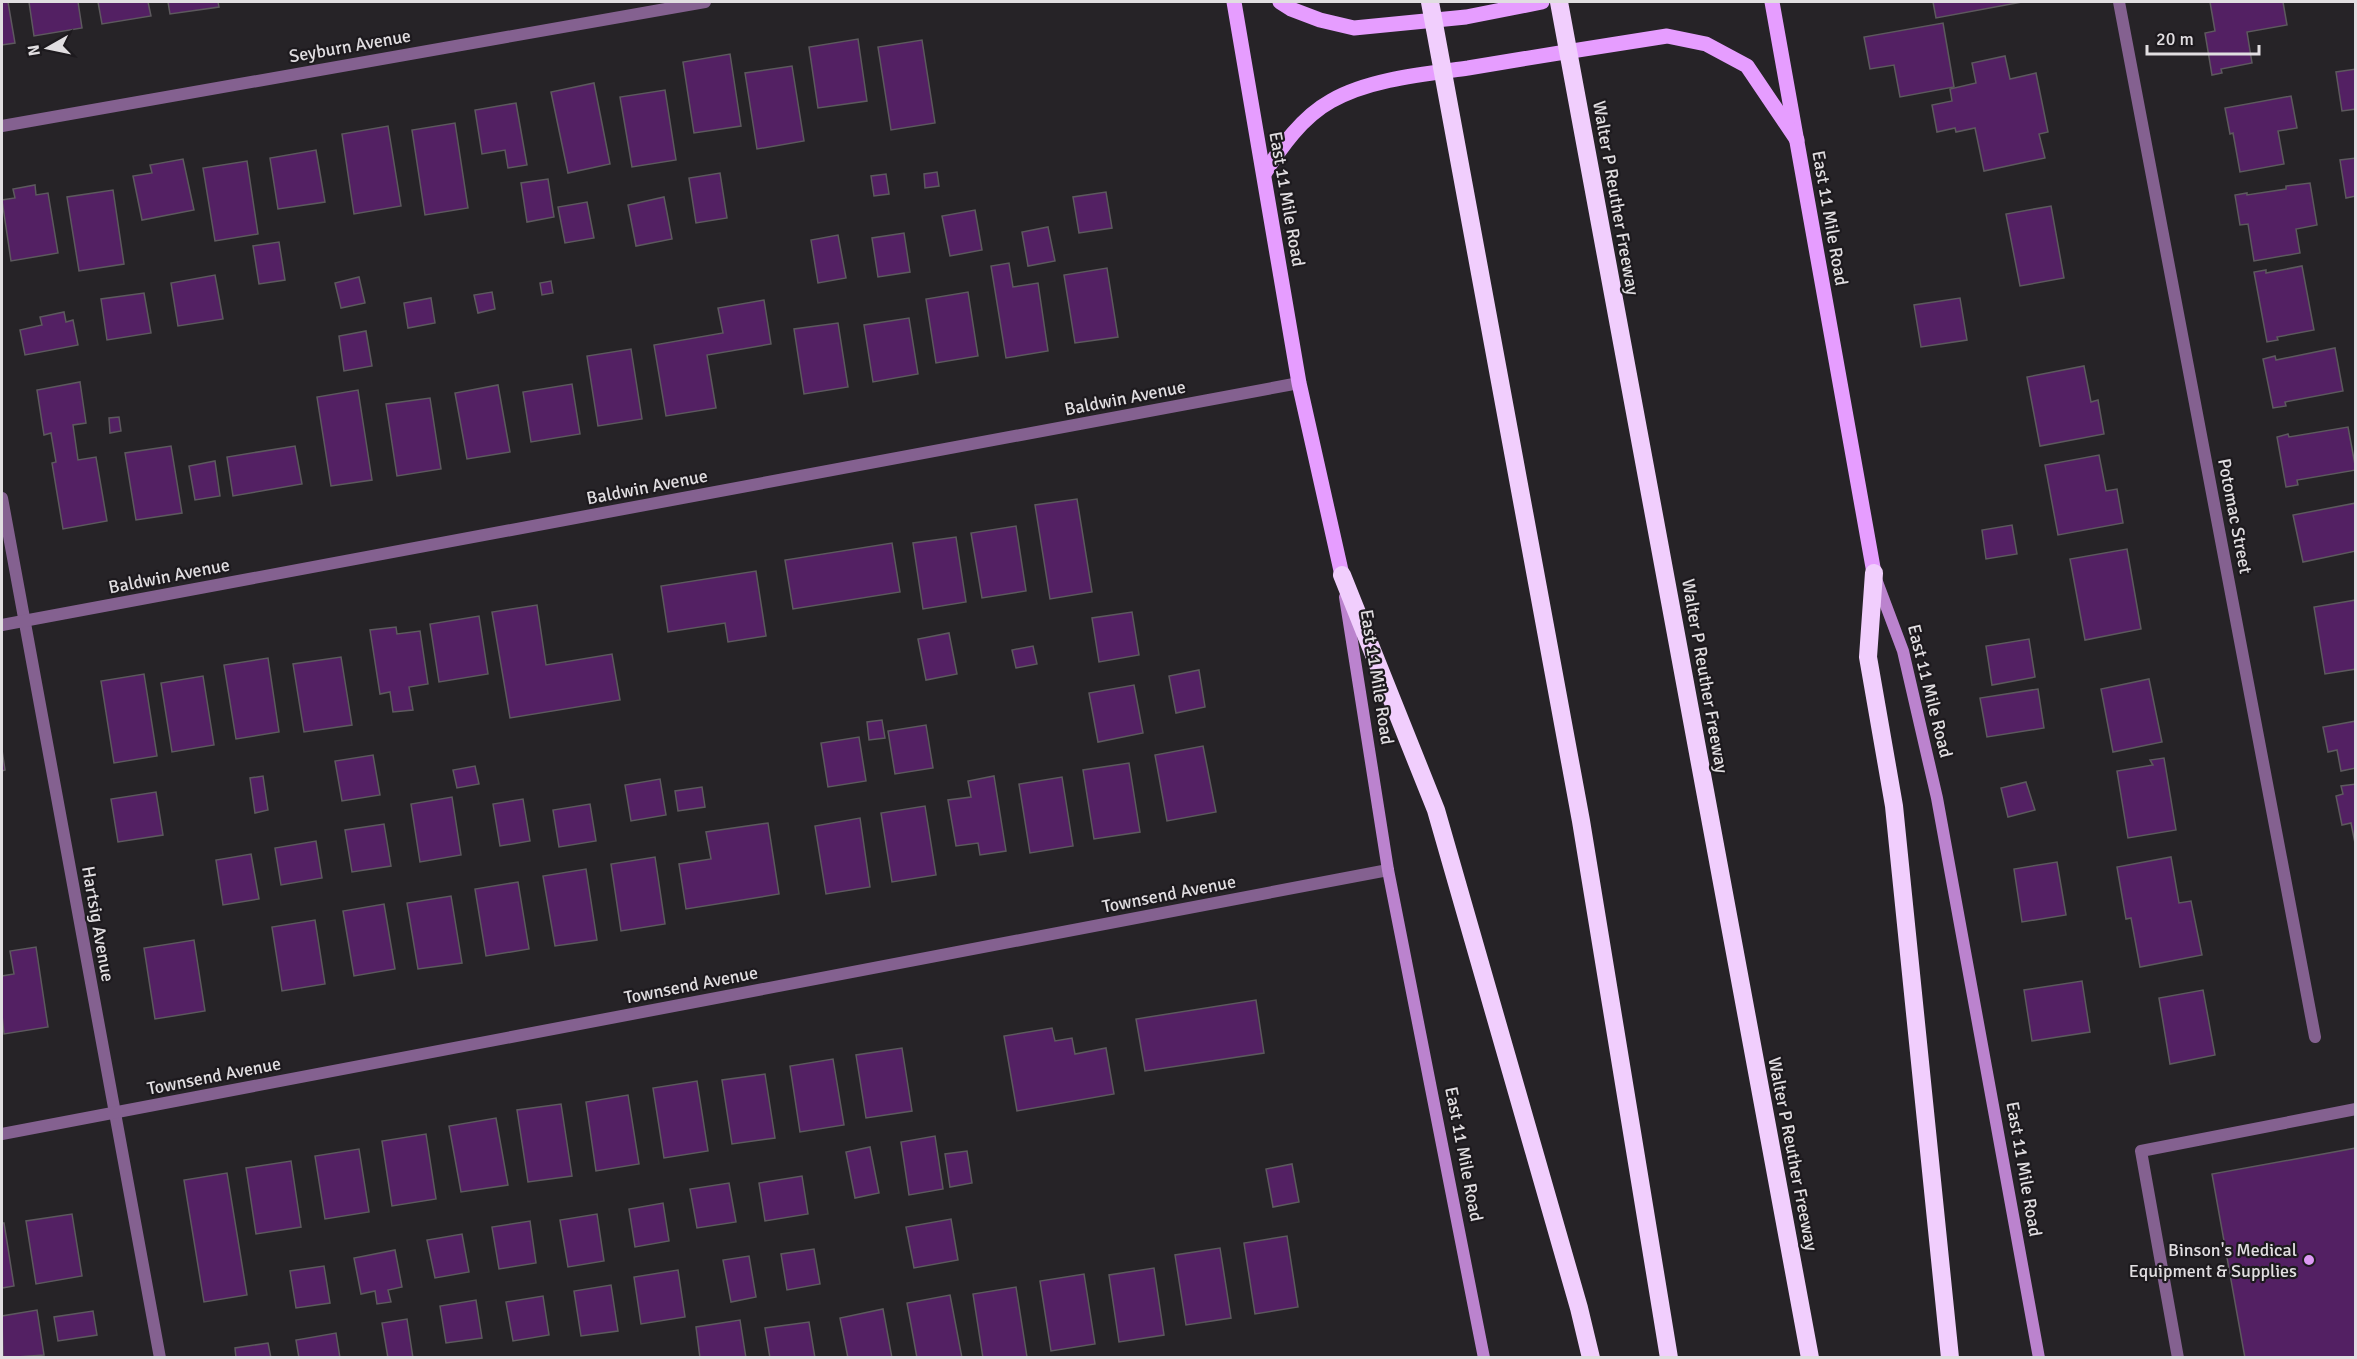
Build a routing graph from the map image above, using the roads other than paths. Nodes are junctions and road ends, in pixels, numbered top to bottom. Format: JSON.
{"nodes":[{"id":1,"x":705,"y":2,"type":"edge"},
{"id":2,"x":1234,"y":2,"type":"edge"},
{"id":3,"x":1430,"y":2,"type":"edge"},
{"id":4,"x":1542,"y":2,"type":"edge"},
{"id":5,"x":1559,"y":2,"type":"edge"},
{"id":6,"x":1772,"y":2,"type":"edge"},
{"id":7,"x":2120,"y":2,"type":"edge"},
{"id":8,"x":1285,"y":5,"type":"edge"},
{"id":9,"x":2,"y":126,"type":"edge"},
{"id":10,"x":1797,"y":140,"type":"junction"},
{"id":11,"x":1263,"y":174,"type":"junction"},
{"id":12,"x":1299,"y":383,"type":"junction"},
{"id":13,"x":2,"y":498,"type":"edge"},
{"id":14,"x":1874,"y":573,"type":"junction"},
{"id":15,"x":1342,"y":575,"type":"junction"},
{"id":16,"x":24,"y":621,"type":"junction"},
{"id":17,"x":2,"y":625,"type":"edge"},
{"id":18,"x":1388,"y":870,"type":"junction"},
{"id":19,"x":2315,"y":1037,"type":"dead end"},
{"id":20,"x":2355,"y":1109,"type":"edge"},
{"id":21,"x":114,"y":1113,"type":"junction"},
{"id":22,"x":2,"y":1134,"type":"edge"},
{"id":23,"x":160,"y":1358,"type":"edge"},
{"id":24,"x":1484,"y":1358,"type":"edge"},
{"id":25,"x":1591,"y":1358,"type":"edge"},
{"id":26,"x":1669,"y":1358,"type":"edge"},
{"id":27,"x":1810,"y":1358,"type":"edge"},
{"id":28,"x":1950,"y":1358,"type":"edge"},
{"id":29,"x":2039,"y":1358,"type":"edge"},
{"id":30,"x":2178,"y":1358,"type":"edge"}],
"edges":[{"from":1,"to":9,"type":"street","name":"Seyburn Avenue"},
{"from":2,"to":11,"type":"main road","name":"East 11 Mile Road"},
{"from":3,"to":26,"type":"highway"},
{"from":4,"to":8,"type":"main road"},
{"from":5,"to":27,"type":"highway","name":"Walter P Reuther Freeway"},
{"from":6,"to":10,"type":"main road","name":"East 11 Mile Road"},
{"from":7,"to":19,"type":"street","name":"Potomac Street"},
{"from":10,"to":11,"type":"main road"},
{"from":10,"to":14,"type":"main road","name":"East 11 Mile Road"},
{"from":11,"to":12,"type":"main road","name":"East 11 Mile Road"},
{"from":12,"to":15,"type":"main road","name":"East 11 Mile Road"},
{"from":12,"to":16,"type":"street","name":"Baldwin Avenue"},
{"from":13,"to":16,"type":"street","name":"Hartsig Avenue"},
{"from":14,"to":28,"type":"highway"},
{"from":14,"to":29,"type":"main road","name":"East 11 Mile Road"},
{"from":15,"to":18,"type":"main road","name":"East 11 Mile Road"},
{"from":15,"to":25,"type":"highway"},
{"from":16,"to":17,"type":"street","name":"Baldwin Avenue"},
{"from":16,"to":21,"type":"street","name":"Hartsig Avenue"},
{"from":18,"to":21,"type":"street","name":"Townsend Avenue"},
{"from":18,"to":24,"type":"main road","name":"East 11 Mile Road"},
{"from":20,"to":30,"type":"street"},
{"from":21,"to":22,"type":"street","name":"Townsend Avenue"},
{"from":21,"to":23,"type":"street","name":"Hartsig Avenue"}]}
